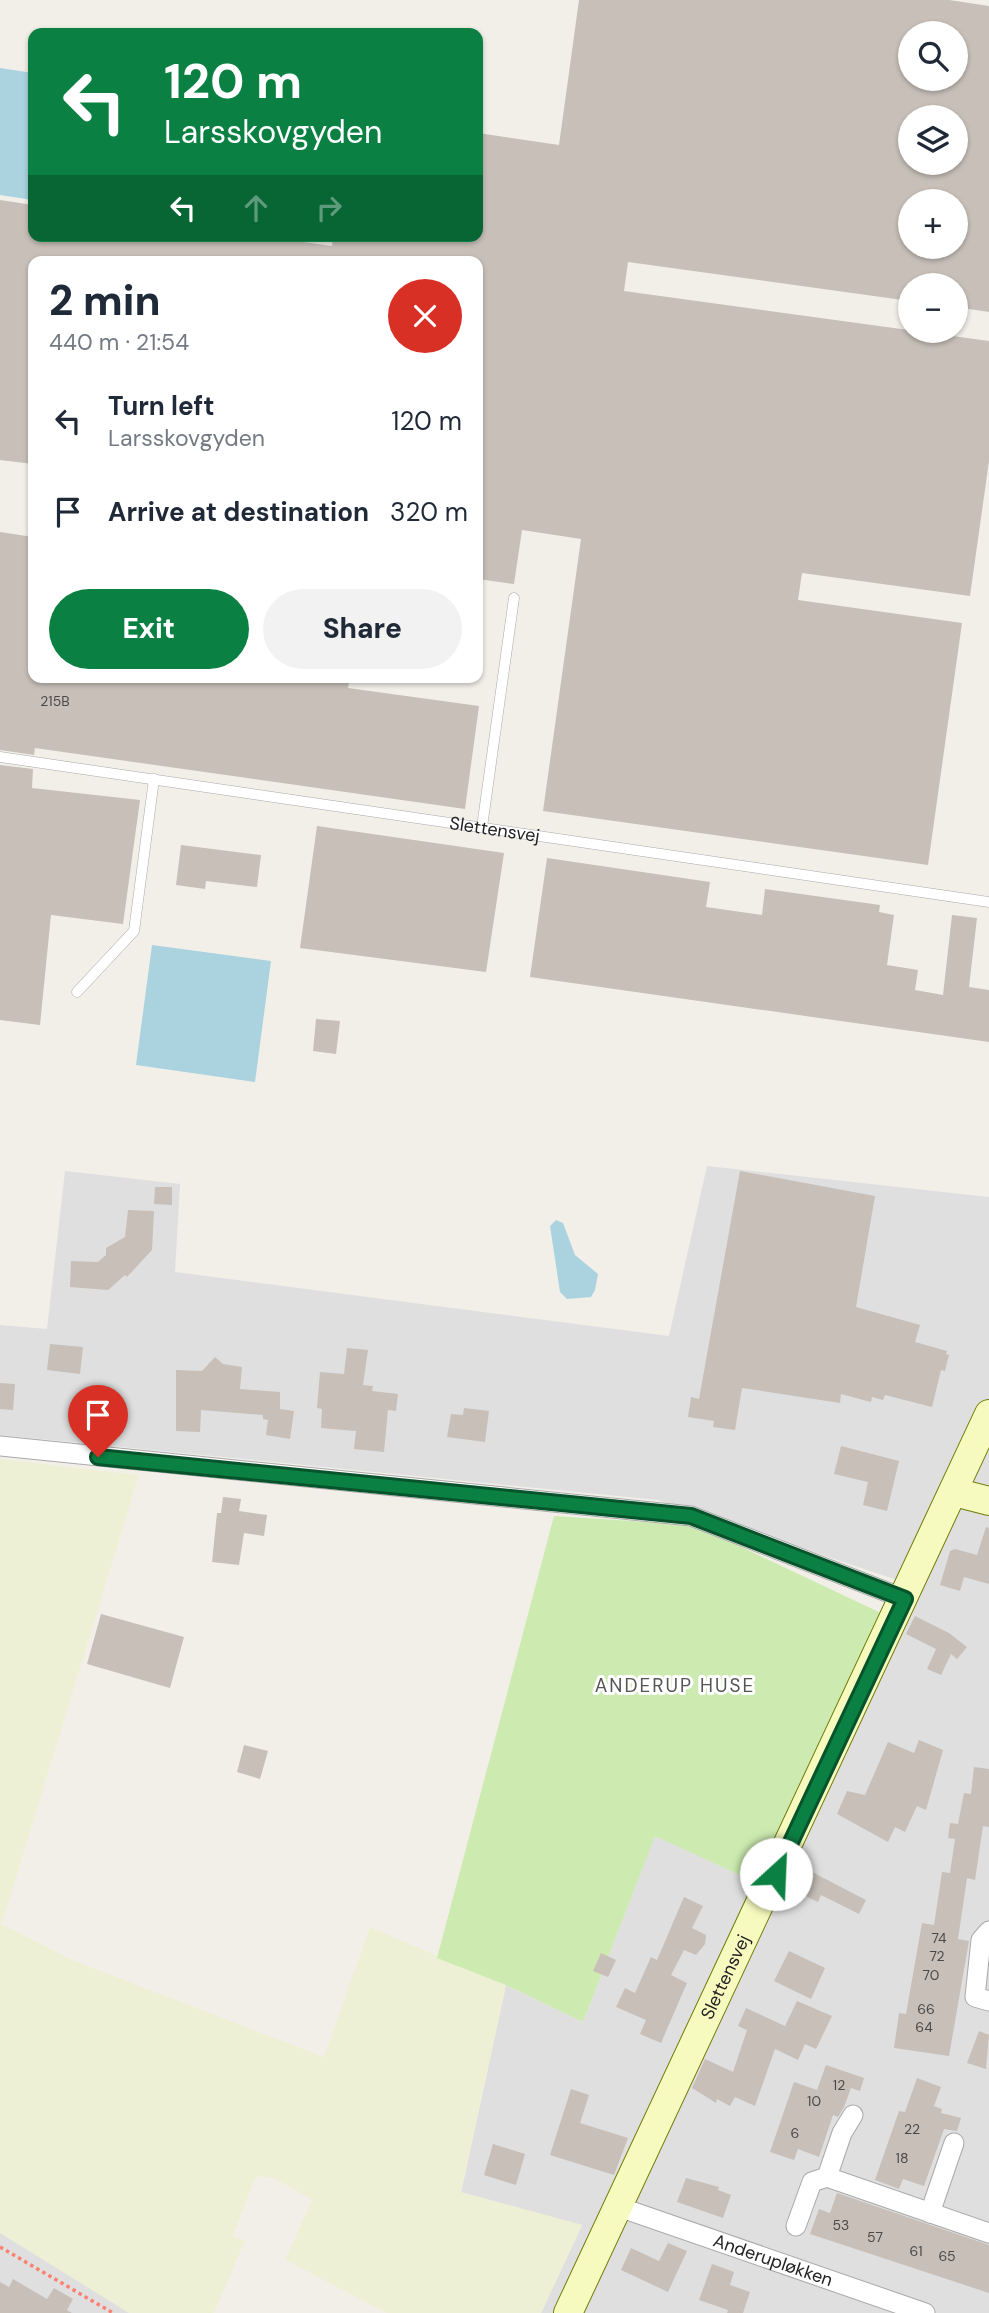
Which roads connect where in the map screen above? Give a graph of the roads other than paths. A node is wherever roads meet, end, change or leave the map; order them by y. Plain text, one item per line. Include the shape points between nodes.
1 (514, 598) dead end
2 (0, 757) edge
3 (154, 779) junction
4 (482, 827) junction
5 (989, 902) edge
6 (77, 992) dead end
7 (989, 1414) edge
8 (0, 1446) edge
9 (954, 1492) junction
10 (989, 1501) edge
11 (905, 1599) junction
12 (989, 1931) edge
13 (989, 2001) edge
14 (853, 2115) dead end
15 (954, 2143) dead end
16 (827, 2177) junction
17 (619, 2207) junction
18 (930, 2213) junction
19 (796, 2226) dead end
20 (989, 2233) edge
21 (568, 2313) edge
22 (925, 2313) edge

1 - 4 lane
2 - 3 lane, Slettensvej
3 - 4 lane, Slettensvej
3 - 6 lane via 134,931
4 - 5 lane, Slettensvej
7 - 9 street, Slettensvej
8 - 11 street via 691,1516
9 - 10 street
9 - 11 street, Slettensvej
11 - 17 street, Slettensvej
12 - 13 street via 981,1940 975,1997
14 - 16 street
15 - 18 street
16 - 18 street
16 - 19 street via 812,2182
17 - 21 street, Slettensvej
17 - 22 street, Anderupløkken
18 - 20 street

